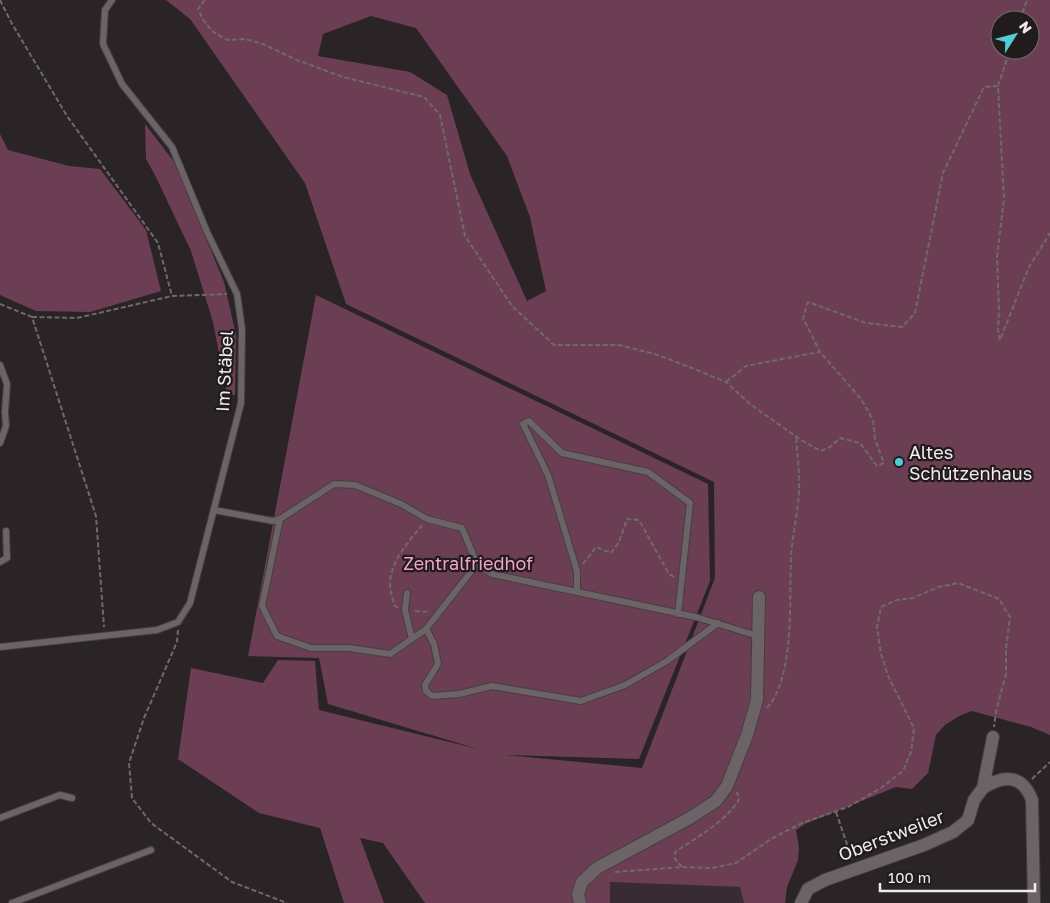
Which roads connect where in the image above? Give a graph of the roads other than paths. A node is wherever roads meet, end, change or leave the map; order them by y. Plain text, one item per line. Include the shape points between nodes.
1 (106, 0) edge
2 (112, 0) edge
3 (105, 10) junction
4 (0, 365) edge
5 (0, 443) edge
6 (214, 510) junction
7 (280, 519) junction
8 (6, 531) dead end
9 (0, 562) edge
10 (477, 564) junction
11 (577, 591) junction
12 (407, 593) dead end
13 (759, 597) dead end
14 (678, 614) junction
15 (718, 623) junction
16 (426, 629) junction
17 (758, 636) junction
18 (412, 639) junction
19 (0, 647) edge
20 (993, 737) road end
21 (982, 788) junction
22 (72, 798) dead end
23 (0, 818) edge
24 (151, 850) dead end
25 (12, 903) edge
26 (580, 903) edge
27 (801, 903) edge
28 (1034, 903) edge

1 - 3 lane, Im Stäbel
2 - 3 lane
3 - 6 lane, Im Stäbel via 103,44 122,84 172,147 237,294 242,329 241,403
4 - 5 lane via 7,384 6,426
6 - 7 lane via 273,522
6 - 19 lane, Im Stäbel via 190,603 178,622 157,630
7 - 10 lane via 334,484 355,485 427,519 462,528
7 - 18 lane via 262,606 277,636 310,648 349,648 390,654
8 - 9 lane via 7,558
10 - 11 lane via 492,574
10 - 16 lane
11 - 14 lane
11 - 14 lane via 577,571 548,475 523,424 529,421 562,453 648,472 690,503
12 - 18 lane via 405,610
13 - 17 street
14 - 15 lane
15 - 16 lane via 667,661 625,685 581,701 492,686 432,696 424,685 438,664 434,644
15 - 17 lane
16 - 18 lane
17 - 26 street via 757,700 727,786 716,801 688,820 596,868 582,882 578,894
20 - 21 street, Oberstweiler
21 - 27 street, Oberstweiler via 974,800 968,820 953,832 825,880 808,889
21 - 28 street via 995,781 1020,782 1032,800
22 - 23 lane via 60,795
24 - 25 lane

